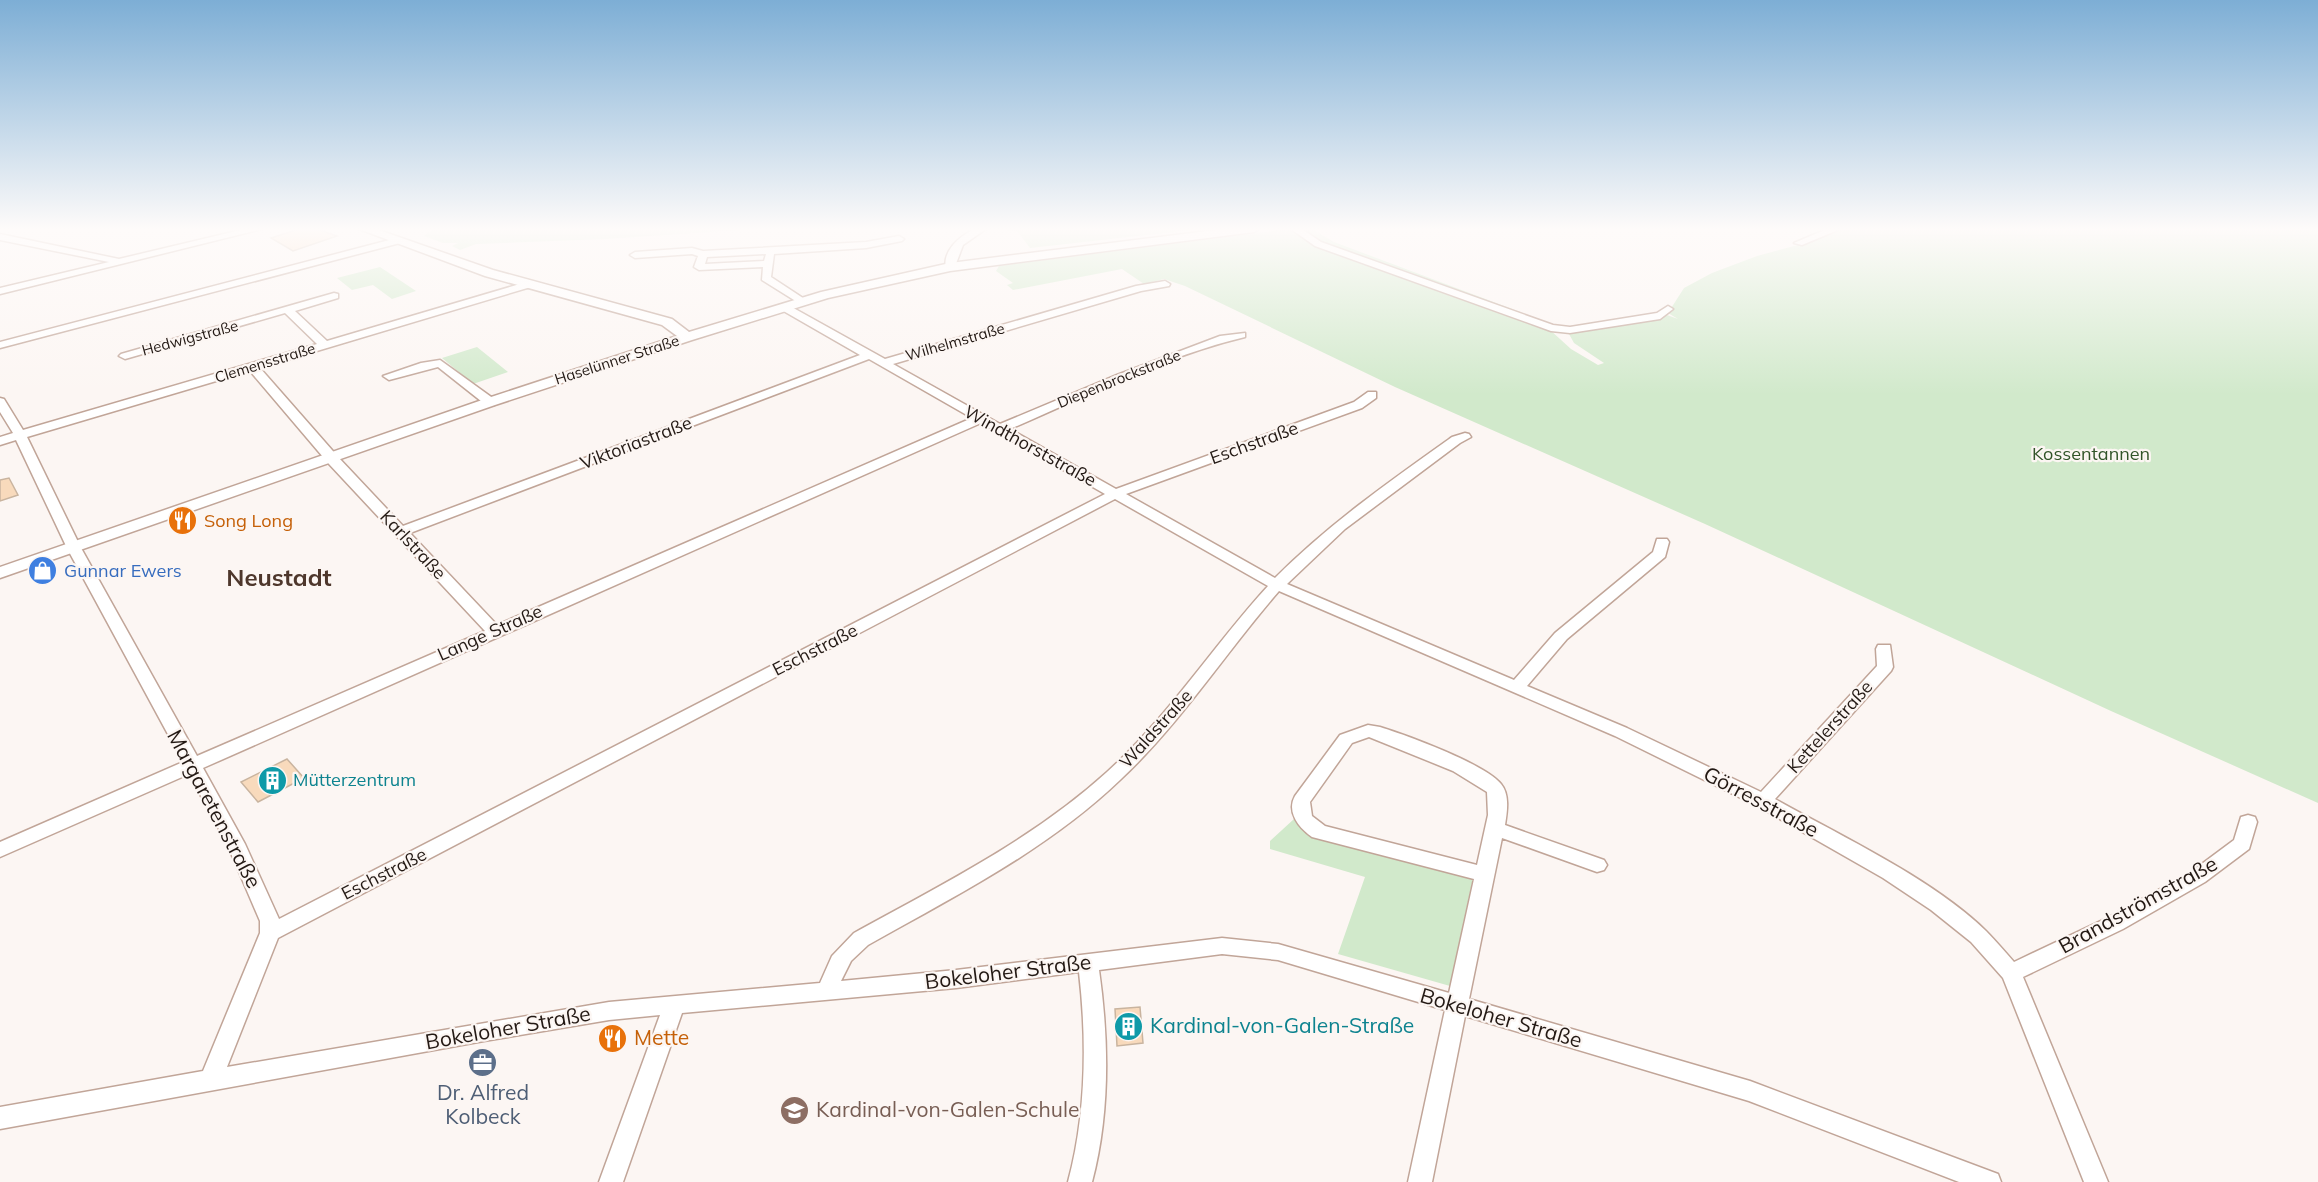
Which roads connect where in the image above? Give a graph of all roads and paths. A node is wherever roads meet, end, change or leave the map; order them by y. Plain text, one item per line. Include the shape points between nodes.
1 (29, 284) edge
2 (232, 284) edge
3 (530, 284) joint
4 (775, 284) edge
5 (867, 284) edge
6 (1165, 284) edge
7 (1429, 284) edge
8 (0, 291) edge
9 (334, 296) dead end
10 (802, 302) junction
11 (784, 307) junction
12 (1668, 309) dead end
13 (289, 311) junction
14 (1241, 335) dead end
15 (687, 337) junction
16 (0, 345) edge
17 (325, 345) junction
18 (870, 355) junction
19 (125, 356) dead end
20 (884, 363) junction
21 (253, 367) junction
22 (389, 376) dead end
23 (1372, 395) dead end
24 (0, 402) edge
25 (490, 402) junction
26 (981, 419) junction
27 (999, 429) junction
28 (20, 435) junction
29 (1465, 437) dead end
30 (0, 441) edge
31 (331, 458) junction
32 (1115, 494) junction
33 (401, 532) junction
34 (1662, 542) dead end
35 (74, 548) junction
36 (0, 573) edge
37 (1277, 585) junction
38 (494, 632) junction
39 (1884, 649) dead end
40 (1518, 686) junction
41 (191, 765) junction
42 (1763, 801) junction
43 (2248, 822) dead end
44 (1494, 828) junction
45 (0, 850) edge
46 (1597, 865) dead end
47 (1485, 874) junction
48 (270, 933) junction
49 (1088, 963) junction
50 (2011, 973) junction
51 (829, 991) junction
52 (675, 1004) junction
53 (1458, 1005) junction
54 (210, 1081) junction
55 (0, 1118) edge
56 (611, 1182) edge
57 (1080, 1182) edge
58 (1420, 1182) edge
59 (1989, 1182) edge
60 (2096, 1182) edge

1 - 8 street
2 - 16 street
3 - 15 street via 667,322
3 - 17 street, Clemensstraße
4 - 10 street
5 - 10 street, Haselünner Straße
6 - 20 street, Wilhelmstraße via 1140,288
7 - 12 street via 1551,328 1570,330 1660,316
9 - 13 street, Hedwigstraße
10 - 11 street, Haselünner Straße
11 - 15 street, Haselünner Straße
11 - 18 street, Windthorststraße
13 - 17 street
13 - 19 street, Hedwigstraße
14 - 27 street, Diepenbrockstraße via 1121,377
15 - 25 street, Haselünner Straße
17 - 21 street, Clemensstraße
18 - 20 street, Windthorststraße
18 - 33 street, Viktoriastraße
20 - 26 street, Windthorststraße
21 - 28 street, Clemensstraße
21 - 31 street, Karlstraße
22 - 25 street via 440,363
23 - 32 street, Eschstraße via 1358,405
24 - 28 street, Margaretenstraße
25 - 31 street, Haselünner Straße
26 - 27 street, Windthorststraße
26 - 38 street, Lange Straße
27 - 32 street, Windthorststraße
28 - 30 street, Clemensstraße
28 - 35 street, Margaretenstraße
29 - 37 street, Waldstraße via 1347,521
31 - 33 street, Karlstraße
31 - 35 street, Haselünner Straße
32 - 37 street, Windthorststraße
32 - 48 street, Eschstraße
33 - 38 street, Karlstraße
34 - 40 street via 1660,554 1561,636
35 - 36 street, Haselünner Straße
35 - 41 street, Margaretenstraße
37 - 40 street, Görresstraße
37 - 51 street, Waldstraße via 1158,730 1115,775 1065,818 1018,850 861,939 846,951 830,979
38 - 41 street, Lange Straße
39 - 42 street, Kettelerstraße via 1885,667
40 - 42 street, Görresstraße
41 - 45 street, Lange Straße
41 - 48 street, Margaretenstraße via 236,844 270,921
42 - 50 street, Görresstraße via 1938,904 1978,936
43 - 50 street, Brandströmstraße via 2242,844 2198,877 2115,923
44 - 46 street
44 - 47 street
44 - 47 street via 1498,796 1495,788 1476,774 1368,731 1346,739 1301,801 1300,813 1306,824 1319,832
47 - 53 street
48 - 54 street
49 - 51 street, Bokeloher Straße
49 - 53 street, Bokeloher Straße via 1203,948 1253,948
49 - 57 street via 1093,1031 1092,1107
50 - 60 street, Görresstraße
51 - 52 street, Bokeloher Straße
52 - 54 street, Bokeloher Straße via 484,1031
52 - 56 street
53 - 58 street
53 - 59 street, Bokeloher Straße via 1750,1091
54 - 55 street, Bokeloher Straße

